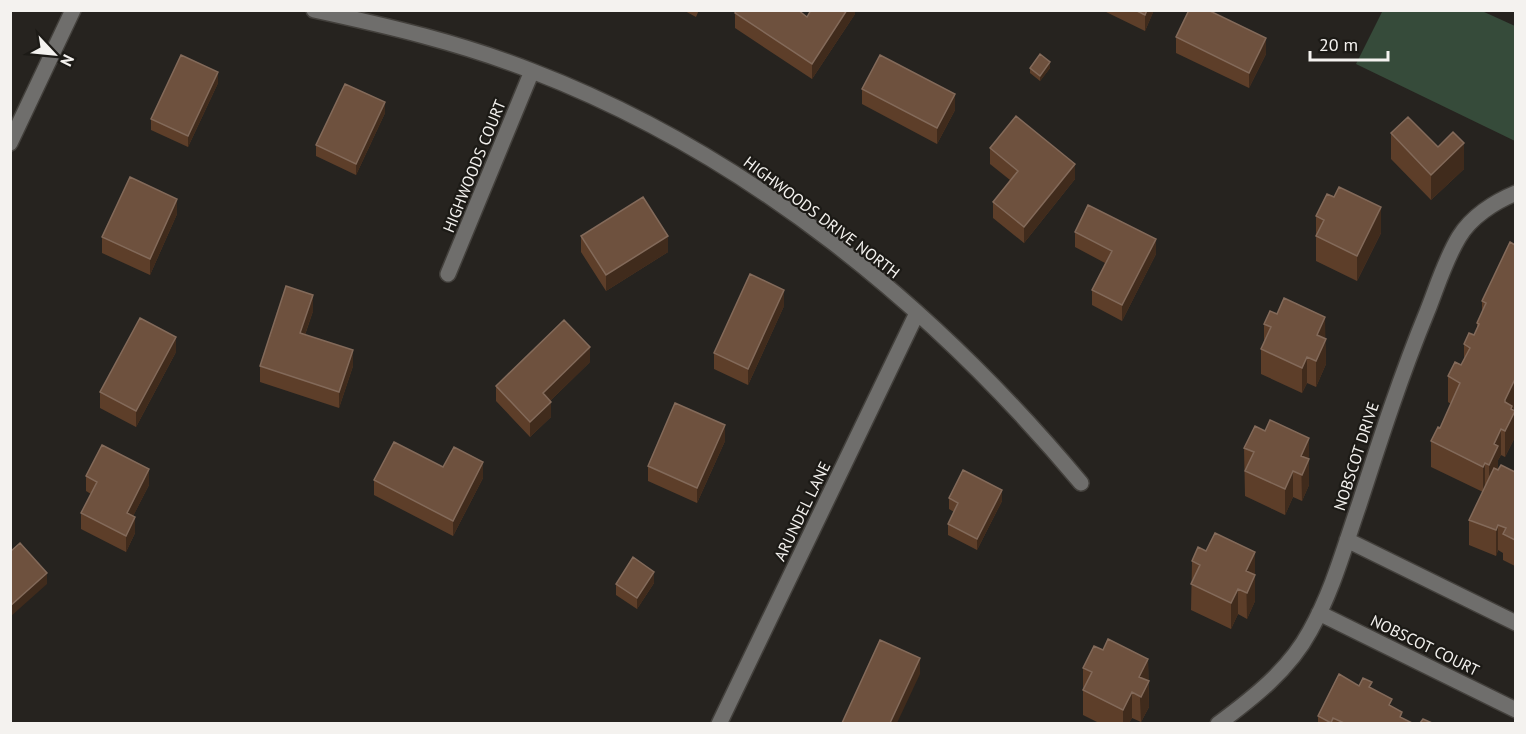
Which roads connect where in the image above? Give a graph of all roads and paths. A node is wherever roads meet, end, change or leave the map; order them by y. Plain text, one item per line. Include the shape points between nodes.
1 (73, 10) edge
2 (314, 10) edge
3 (532, 71) junction
4 (10, 143) edge
5 (1515, 193) edge
6 (448, 274) dead end
7 (917, 313) junction
8 (1081, 483) dead end
9 (1347, 540) junction
10 (1319, 613) junction
11 (1515, 623) edge
12 (1515, 710) edge
13 (719, 723) edge
14 (1218, 723) edge

1 - 4 street
2 - 3 street, HIGHWOODS DRIVE NORTH via 438,39
3 - 6 street, HIGHWOODS COURT
3 - 7 street, HIGHWOODS DRIVE NORTH via 632,115 728,169 844,252
5 - 9 street, NOBSCOT DRIVE via 1475,218 1459,237 1408,358
7 - 8 street, HIGHWOODS DRIVE NORTH via 986,378
7 - 13 street, ARUNDEL LANE
9 - 10 street, NOBSCOT DRIVE
9 - 11 street
10 - 12 street, NOBSCOT COURT
10 - 14 street, NOBSCOT DRIVE via 1288,663 1253,698

